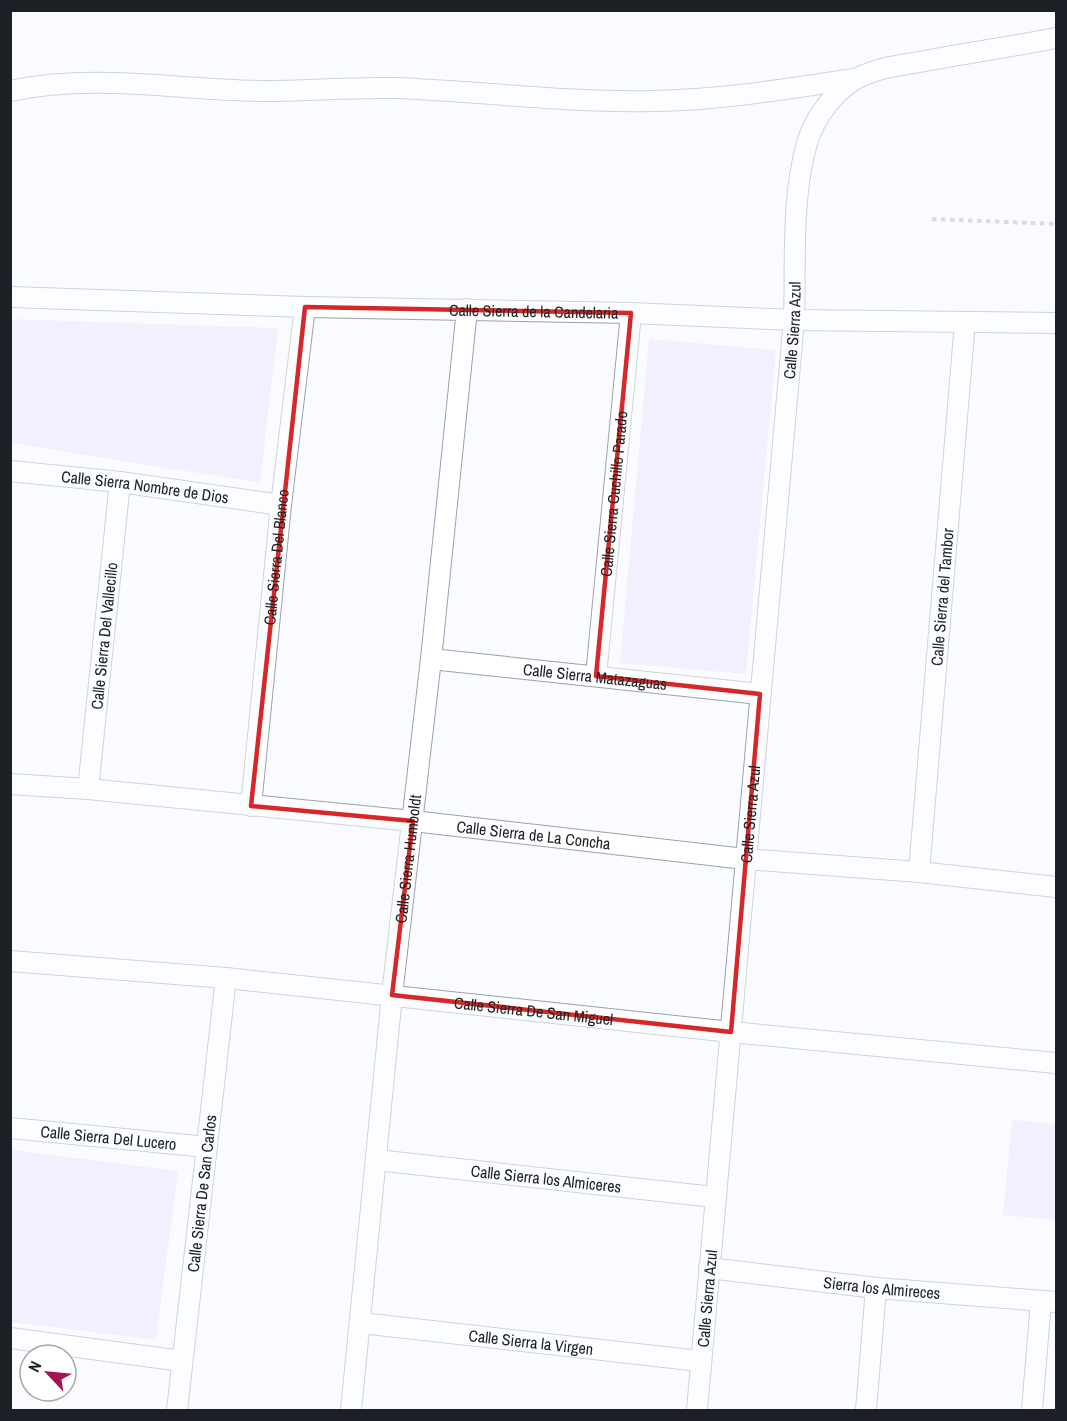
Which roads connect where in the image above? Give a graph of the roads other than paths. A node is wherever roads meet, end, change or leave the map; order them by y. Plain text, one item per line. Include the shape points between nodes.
1 (1056, 38) edge
2 (855, 79) junction
3 (10, 91) edge
4 (10, 297) edge
5 (305, 307) junction
6 (467, 309) junction
7 (632, 313) junction
8 (794, 320) junction
9 (965, 322) junction
10 (1056, 323) edge
11 (10, 471) edge
12 (120, 482) junction
13 (281, 505) junction
14 (431, 659) junction
15 (596, 676) junction
16 (760, 694) junction
17 (10, 784) edge
18 (88, 789) junction
19 (251, 806) junction
20 (413, 821) junction
21 (745, 859) junction
22 (919, 872) junction
23 (1056, 887) edge
24 (10, 961) edge
25 (226, 978) junction
26 (392, 994) junction
27 (731, 1032) junction
28 (1056, 1063) edge
29 (10, 1128) edge
30 (207, 1147) junction
31 (376, 1160) junction
32 (714, 1197) junction
33 (709, 1268) junction
34 (876, 1288) junction
35 (1049, 1302) edge
36 (361, 1323) junction
37 (10, 1338) edge
38 (182, 1361) junction
39 (700, 1361) junction
40 (177, 1410) edge
41 (351, 1410) edge
42 (697, 1410) edge
43 (866, 1410) edge
44 (1032, 1410) edge

1 - 2 street via 918,62
2 - 3 street via 729,96 654,101 580,101 393,88 196,89 136,82
2 - 8 street, Calle Sierra Azul via 833,98 808,141 797,216
4 - 5 street, Calle Sierra de la Candelaria
5 - 6 street, Calle Sierra de la Candelaria
5 - 13 street, Calle Sierra Del Blanco
6 - 7 street, Calle Sierra de la Candelaria
6 - 14 street, Calle Sierra Humboldt
7 - 8 street, Calle Sierra de la Candelaria
7 - 15 street, Calle Sierra Cuchillo Parado
8 - 9 street, Calle Sierra de la Candelaria
8 - 16 street, Calle Sierra Azul
9 - 10 street, Calle Sierra de la Candelaria
9 - 22 street, Calle Sierra del Tambor
11 - 12 street, Calle Sierra Nombre de Dios
12 - 13 street, Calle Sierra Nombre de Dios
12 - 18 street, Calle Sierra Del Vallecillo
13 - 19 street, Calle Sierra Del Blanco
14 - 15 street, Calle Sierra Matazaguas
14 - 20 street, Calle Sierra Humboldt
15 - 16 street, Calle Sierra Matazaguas
16 - 21 street, Calle Sierra Azul
17 - 18 street, Calle Sierra de La Concha
18 - 19 street, Calle Sierra de La Concha
19 - 20 street, Calle Sierra de La Concha
20 - 21 street, Calle Sierra de La Concha
20 - 26 street, Calle Sierra Humboldt
21 - 22 street, Calle Sierra de La Concha
21 - 27 street, Calle Sierra Azul
22 - 23 street, Calle Sierra de La Concha
24 - 25 street, Calle Sierra De San Miguel
25 - 26 street, Calle Sierra De San Miguel
25 - 30 street, Calle Sierra De San Carlos
26 - 27 street, Calle Sierra De San Miguel
26 - 31 street, Calle Sierra Humboldt
27 - 28 street, Calle Sierra De San Miguel
27 - 32 street, Calle Sierra Azul
29 - 30 street, Calle Sierra Del Lucero
30 - 38 street, Calle Sierra De San Carlos
31 - 32 street, Calle Sierra los Almiceres
31 - 36 street, Calle Sierra Humboldt
32 - 33 street, Calle Sierra Azul
33 - 34 street, Sierra los Almireces
33 - 39 street, Calle Sierra Azul
34 - 35 street, Sierra los Almireces
34 - 43 street
35 - 44 street
36 - 39 street, Calle Sierra la Virgen
36 - 41 street, Calle Sierra Humboldt
37 - 38 street
38 - 40 street, Calle Sierra De San Carlos
39 - 42 street, Calle Sierra Azul

